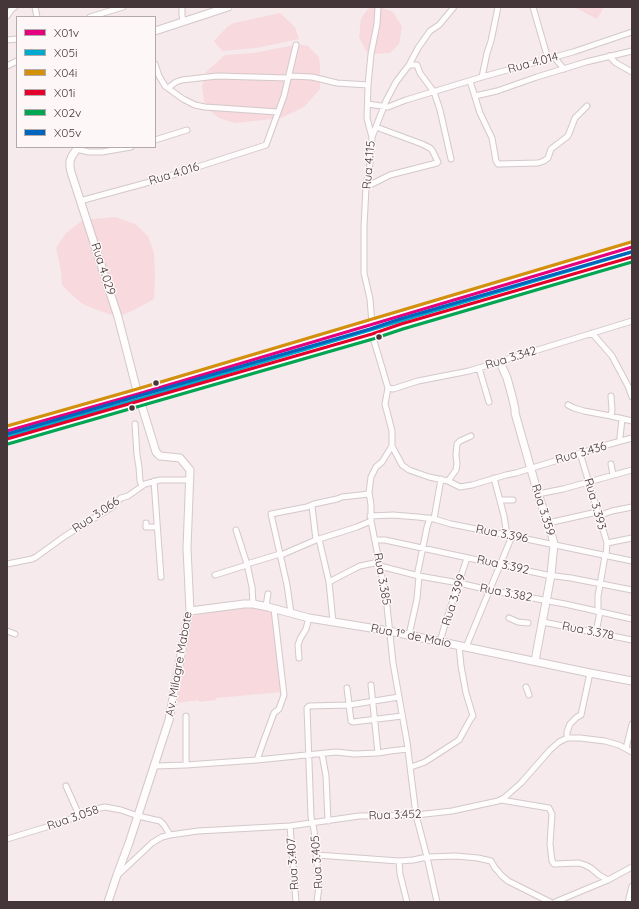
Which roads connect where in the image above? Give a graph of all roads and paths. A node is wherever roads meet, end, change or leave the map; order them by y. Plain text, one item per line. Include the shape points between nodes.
1 (15, 7) edge
2 (123, 7) edge
3 (182, 7) edge
4 (228, 7) edge
5 (378, 7) edge
6 (454, 7) edge
7 (498, 7) edge
8 (533, 7) edge
9 (7, 16) edge
10 (93, 16) edge
11 (183, 21) junction
12 (156, 30) edge
13 (632, 32) edge
14 (296, 45) dead end
15 (632, 51) edge
16 (609, 56) junction
17 (554, 57) junction
18 (548, 59) junction
19 (16, 62) edge
20 (409, 65) junction
21 (7, 66) edge
22 (156, 66) edge
23 (564, 69) junction
24 (632, 72) edge
25 (289, 77) junction
26 (482, 78) junction
27 (470, 81) junction
28 (368, 85) junction
29 (168, 88) junction
30 (434, 92) junction
31 (475, 96) junction
32 (368, 104) junction
33 (587, 106) dead end
34 (383, 107) junction
35 (278, 112) junction
36 (376, 127) junction
37 (187, 130) dead end
38 (372, 137) junction
39 (156, 140) edge
40 (77, 148) edge
41 (125, 148) edge
42 (452, 159) dead end
43 (366, 187) junction
44 (80, 201) junction
45 (632, 247) edge
46 (632, 256) edge
47 (595, 258) junction
48 (598, 267) junction
49 (399, 316) junction
50 (632, 321) edge
51 (372, 324) junction
52 (401, 324) junction
53 (592, 333) junction
54 (372, 334) junction
55 (500, 362) junction
56 (479, 368) junction
57 (388, 388) junction
58 (611, 396) dead end
59 (632, 397) edge
60 (138, 399) junction
61 (489, 402) dead end
62 (568, 406) dead end
63 (611, 416) junction
64 (622, 419) junction
65 (632, 421) edge
66 (135, 424) dead end
67 (7, 431) edge
68 (471, 436) dead end
69 (632, 438) edge
70 (7, 440) edge
71 (620, 441) junction
72 (392, 446) junction
73 (580, 453) junction
74 (611, 464) dead end
75 (531, 469) junction
76 (632, 470) edge
77 (613, 475) junction
78 (494, 478) junction
79 (441, 479) junction
80 (190, 480) junction
81 (154, 481) junction
82 (448, 481) junction
83 (588, 482) junction
84 (142, 486) junction
85 (369, 494) junction
86 (538, 494) junction
87 (500, 500) junction
88 (513, 500) dead end
89 (312, 506) junction
90 (632, 507) edge
91 (598, 514) junction
92 (371, 518) junction
93 (432, 519) junction
94 (146, 523) dead end
95 (548, 523) junction
96 (157, 526) junction
97 (236, 530) dead end
98 (510, 536) junction
99 (632, 538) edge
100 (317, 540) junction
101 (375, 540) junction
102 (606, 543) junction
103 (554, 544) junction
104 (423, 549) junction
105 (280, 554) junction
106 (605, 556) junction
107 (467, 558) junction
108 (632, 561) edge
109 (7, 564) edge
110 (247, 564) junction
111 (380, 564) junction
112 (500, 564) junction
113 (215, 575) dead end
114 (551, 575) junction
115 (418, 576) junction
116 (161, 577) dead end
117 (329, 582) junction
118 (459, 583) junction
119 (600, 584) junction
120 (489, 590) junction
121 (632, 590) edge
122 (268, 594) dead end
123 (547, 601) junction
124 (253, 604) junction
125 (266, 606) junction
126 (274, 609) junction
127 (190, 611) junction
128 (599, 612) junction
129 (291, 613) junction
130 (309, 618) junction
131 (509, 618) dead end
132 (632, 619) edge
133 (333, 622) junction
134 (543, 622) junction
135 (528, 623) dead end
136 (7, 631) edge
137 (389, 631) junction
138 (596, 632) junction
139 (15, 634) dead end
140 (409, 634) junction
141 (632, 640) edge
142 (440, 642) junction
143 (462, 646) junction
144 (299, 658) dead end
145 (535, 661) junction
146 (590, 673) junction
147 (632, 681) edge
148 (371, 685) dead end
149 (526, 687) dead end
150 (347, 688) dead end
151 (529, 695) dead end
152 (399, 697) junction
153 (373, 700) junction
154 (349, 705) junction
155 (186, 716) dead end
156 (402, 716) junction
157 (375, 720) junction
158 (632, 724) edge
159 (567, 738) junction
160 (626, 748) junction
161 (408, 749) junction
162 (632, 752) edge
163 (378, 753) junction
164 (322, 754) junction
165 (308, 755) junction
166 (257, 760) junction
167 (186, 765) junction
168 (154, 766) junction
169 (411, 767) junction
170 (66, 786) dead end
171 (501, 800) junction
172 (79, 815) junction
173 (416, 815) junction
174 (138, 816) junction
175 (328, 821) junction
176 (312, 823) junction
177 (290, 826) junction
178 (170, 835) junction
179 (7, 839) edge
180 (317, 855) junction
181 (427, 857) junction
182 (399, 861) junction
183 (632, 867) edge
184 (117, 875) junction
185 (608, 880) junction
186 (632, 886) edge
187 (108, 902) edge
188 (296, 902) edge
189 (317, 902) edge
190 (407, 902) edge
191 (437, 902) edge
192 (550, 902) edge
193 (555, 902) edge
194 (628, 902) edge

1 - 9 street
2 - 10 street
3 - 11 street
4 - 11 street
5 - 28 street, Rua 4.115
6 - 20 street via 422,41
7 - 26 street
8 - 18 street
11 - 12 street
13 - 17 street, Rua 4.014
14 - 25 street
15 - 16 street
16 - 23 street
16 - 24 street
17 - 18 street, Rua 4.014
17 - 23 street
18 - 26 street, Rua 4.014
19 - 21 street
20 - 30 street via 417,65
20 - 34 street via 396,82
22 - 29 street via 164,85
23 - 31 street
25 - 28 street
25 - 29 street via 217,76 182,80
25 - 35 street
26 - 27 street, Rua 4.014
27 - 30 street, Rua 4.014
27 - 31 street
28 - 32 street, Rua 4.115
29 - 35 street via 200,107
30 - 34 street, Rua 4.014
30 - 42 street
31 - 33 street via 492,138 496,161 500,164 544,161 551,149 568,136 575,118
32 - 34 street
32 - 38 street, Rua 4.115
34 - 36 street
35 - 44 street, Rua 4.016 via 265,146
36 - 38 street
36 - 43 street via 430,148 438,162 390,175
37 - 39 street
38 - 43 street, Rua 4.115
40 - 41 street via 89,152
40 - 44 street, Rua 4.029 via 70,161 70,167
43 - 51 street, Rua 4.115 via 364,273
44 - 60 street, Rua 4.029 via 118,317
45 - 47 street
46 - 48 street
47 - 48 street
47 - 49 street
48 - 52 street
49 - 51 street
49 - 52 street
50 - 53 street, Rua 3.342
51 - 60 street via 158,388
52 - 54 street
53 - 55 street, Rua 3.342
53 - 59 street via 612,356
54 - 57 street
54 - 60 street
55 - 56 street, Rua 3.342
55 - 75 street, Rua 3.359 via 507,378
56 - 57 street, Rua 3.342 via 393,389
56 - 61 street
57 - 72 street via 386,404 392,431
58 - 63 street
60 - 67 street
60 - 70 street
60 - 80 street, Av. Milagre Mabote via 156,452 160,456 180,458 190,470
62 - 63 street
63 - 64 street
64 - 65 street
64 - 71 street
66 - 84 street
68 - 82 street via 457,444 456,470
69 - 71 street, Rua 3.436
71 - 73 street, Rua 3.436
72 - 79 street, Rua 3.436 via 402,465 409,470
72 - 85 street, Rua 3.385 via 372,473
73 - 75 street, Rua 3.436
73 - 83 street, Rua 3.393
74 - 77 street
75 - 78 street, Rua 3.436
75 - 86 street, Rua 3.359
76 - 77 street
77 - 83 street
78 - 82 street, Rua 3.436 via 460,487
78 - 87 street
79 - 82 street, Rua 3.436
79 - 93 street
80 - 81 street, Rua 3.066
80 - 127 street, Av. Milagre Mabote via 187,548
81 - 84 street, Rua 3.066
81 - 96 street
83 - 86 street
83 - 91 street, Rua 3.393
84 - 109 street, Rua 3.066 via 36,557
85 - 89 street via 342,497
85 - 92 street, Rua 3.385
86 - 95 street, Rua 3.359
87 - 88 street
87 - 98 street
89 - 100 street
89 - 105 street via 271,514
90 - 91 street
91 - 95 street
91 - 102 street, Rua 3.393
92 - 93 street, Rua 3.396 via 393,515
92 - 100 street, Rua 3.396 via 357,527
92 - 101 street, Rua 3.385
93 - 98 street, Rua 3.396
93 - 104 street via 427,527
94 - 96 street via 146,527
95 - 103 street, Rua 3.359
96 - 116 street
97 - 110 street
98 - 103 street, Rua 3.396
98 - 112 street
99 - 102 street
100 - 105 street, Rua 3.396
100 - 117 street
101 - 104 street, Rua 3.392
101 - 111 street, Rua 3.385
102 - 106 street, Rua 3.393
103 - 106 street, Rua 3.396
103 - 114 street, Rua 3.359
104 - 107 street, Rua 3.392
104 - 115 street
105 - 110 street, Rua 3.396
105 - 129 street
106 - 108 street, Rua 3.396
106 - 119 street, Rua 3.393
107 - 112 street, Rua 3.392
107 - 118 street, Rua 3.399
110 - 113 street, Rua 3.396
110 - 124 street
111 - 115 street, Rua 3.382
111 - 117 street via 356,568
111 - 137 street, Rua 3.385
112 - 114 street, Rua 3.392
112 - 120 street
114 - 119 street, Rua 3.392
114 - 123 street, Rua 3.359
115 - 118 street, Rua 3.382
115 - 140 street via 417,599
117 - 133 street
118 - 120 street, Rua 3.382
118 - 142 street, Rua 3.399
119 - 121 street, Rua 3.392
119 - 128 street, Rua 3.393
120 - 123 street, Rua 3.382
120 - 143 street
122 - 125 street
123 - 128 street, Rua 3.382
123 - 134 street, Rua 3.359
124 - 125 street, Rua 1º de Maio
124 - 127 street, Rua 1º de Maio
125 - 126 street, Rua 1º de Maio
126 - 129 street, Rua 1º de Maio
126 - 166 street via 284,695 279,709 274,713
127 - 168 street, Av. Milagre Mabote via 169,720
128 - 132 street, Rua 3.382
128 - 138 street, Rua 3.393
129 - 130 street, Rua 1º de Maio
130 - 133 street, Rua 1º de Maio
130 - 144 street via 298,645
131 - 135 street
133 - 137 street, Rua 1º de Maio
134 - 138 street, Rua 3.378
134 - 145 street, Rua 3.359
136 - 139 street
137 - 140 street, Rua 1º de Maio
137 - 152 street, Rua 3.385
138 - 141 street, Rua 3.378
140 - 142 street, Rua 1º de Maio
142 - 143 street, Rua 1º de Maio
143 - 145 street, Rua 1º de Maio
143 - 169 street via 461,666 473,716 459,740 425,762
145 - 146 street, Rua 1º de Maio
146 - 147 street, Rua 1º de Maio
146 - 159 street via 581,715 570,724
148 - 153 street
149 - 151 street
150 - 154 street
152 - 153 street
152 - 156 street, Rua 3.385
153 - 154 street
153 - 157 street
154 - 157 street via 352,722
154 - 165 street, Rua 3.405 via 306,708
155 - 167 street
156 - 157 street
156 - 161 street, Rua 3.385
157 - 163 street
158 - 160 street
159 - 160 street via 596,739
159 - 171 street, Rua 3.452 via 550,750 521,784
160 - 162 street
161 - 163 street
161 - 169 street, Rua 3.385
163 - 164 street
164 - 165 street
164 - 175 street via 326,776
165 - 166 street
165 - 176 street, Rua 3.405
166 - 167 street
167 - 168 street
168 - 174 street, Av. Milagre Mabote
169 - 173 street, Rua 3.385
170 - 172 street
171 - 173 street, Rua 3.452 via 452,811
171 - 185 street via 549,808 552,814 550,844 554,864 585,865
172 - 174 street, Rua 3.058 via 105,807
172 - 179 street, Rua 3.058
173 - 175 street, Rua 3.452 via 365,816
173 - 181 street, Rua 3.385
174 - 178 street via 162,823
174 - 184 street, Av. Milagre Mabote
175 - 176 street, Rua 3.452
176 - 177 street, Rua 3.452
176 - 180 street, Rua 3.405
177 - 178 street, Rua 3.452
177 - 188 street, Rua 3.407
178 - 184 street, Rua 3.452 via 152,843
180 - 182 street
180 - 189 street, Rua 3.405
181 - 182 street
181 - 191 street, Rua 3.385
181 - 192 street via 464,856 491,861 494,868 508,881
182 - 190 street
183 - 185 street
184 - 187 street, Av. Milagre Mabote
185 - 193 street
186 - 194 street

